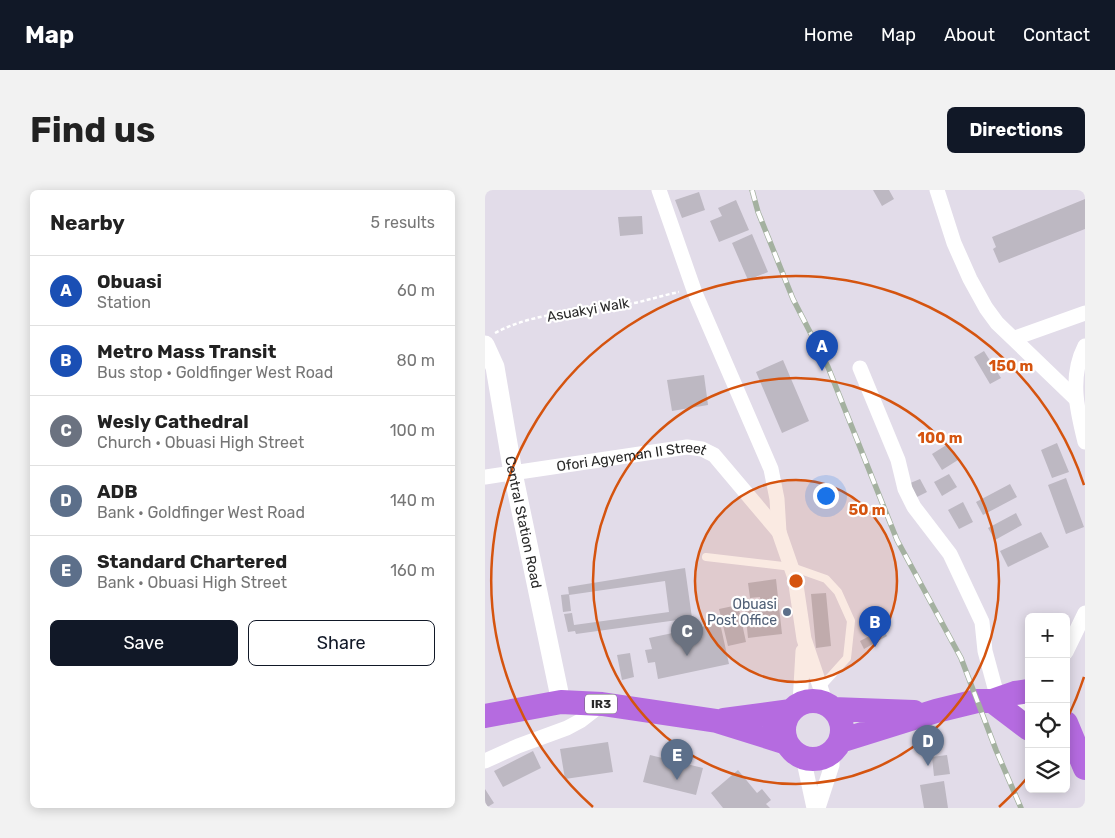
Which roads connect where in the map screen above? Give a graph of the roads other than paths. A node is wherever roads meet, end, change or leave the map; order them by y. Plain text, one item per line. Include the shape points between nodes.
1 (659, 190) edge
2 (937, 190) edge
3 (1085, 313) edge
4 (1015, 338) junction
5 (488, 340) edge
6 (1085, 346) edge
7 (860, 368) dead end
8 (1075, 398) junction
9 (1085, 442) edge
10 (513, 473) junction
11 (485, 477) edge
12 (779, 532) junction
13 (706, 557) dead end
14 (792, 568) junction
15 (1085, 614) edge
16 (804, 639) junction
17 (1070, 644) edge
18 (1025, 692) edge
19 (826, 700) junction
20 (995, 700) junction
21 (561, 702) junction
22 (1028, 703) edge
23 (602, 704) junction
24 (796, 707) junction
25 (936, 711) junction
26 (485, 716) edge
27 (717, 720) junction
28 (1024, 724) edge
29 (1070, 732) edge
30 (836, 746) junction
31 (795, 750) junction
32 (485, 761) edge
33 (1070, 768) edge
34 (1085, 768) edge
35 (1085, 784) edge
36 (816, 808) edge

1 - 12 street via 694,288 771,469
2 - 4 street via 970,280 997,324
3 - 4 street
4 - 8 street
5 - 10 street, Central Station Road
6 - 8 street via 1077,372
7 - 20 street via 899,460 905,489 913,507 950,554 982,622
8 - 9 street
10 - 11 street, Ofori Agyeman II Street
10 - 12 street, Ofori Agyeman II Street via 687,447 702,449 714,455 733,475
10 - 21 street, Central Station Road
12 - 14 street, Ofori Agyeman II Street
13 - 14 lane
14 - 16 street, Ofori Agyeman II Street
14 - 19 lane via 826,579 838,592 851,621 847,658
15 - 17 street
16 - 19 street, Ofori Agyeman II Street
16 - 24 street, Ofori Agyeman II Street
18 - 20 main road, IR3
19 - 24 main road, IR3 via 808,701
19 - 25 main road, IR3
19 - 30 main road via 841,724
20 - 25 main road, IR3
20 - 28 main road
21 - 23 main road, IR3
21 - 26 main road, IR3
22 - 28 street
23 - 27 main road, IR3
23 - 32 street via 567,728
24 - 27 main road, IR3
24 - 31 main road via 784,726
25 - 30 main road, IR3
27 - 31 main road, IR3
29 - 34 main road
30 - 31 main road, IR3 via 818,758
30 - 36 street
31 - 36 street
33 - 35 main road

